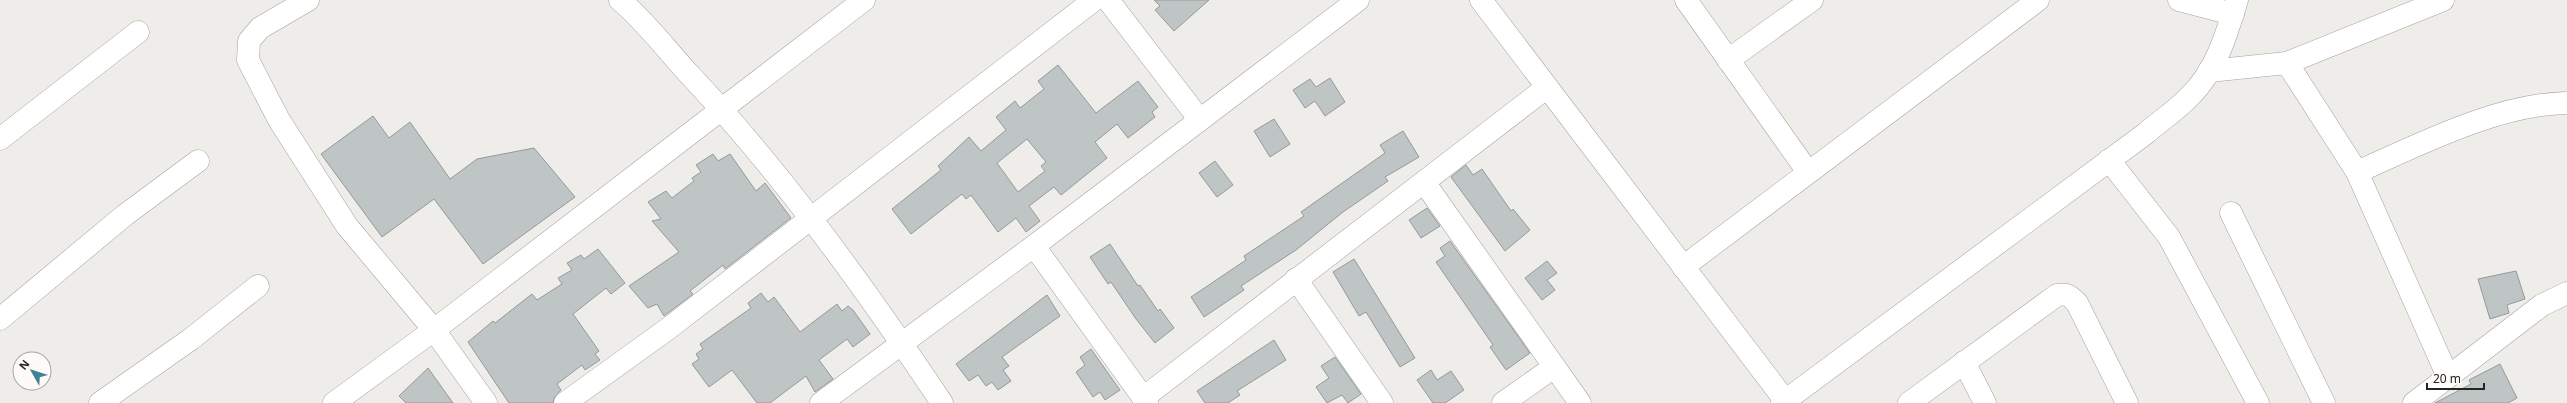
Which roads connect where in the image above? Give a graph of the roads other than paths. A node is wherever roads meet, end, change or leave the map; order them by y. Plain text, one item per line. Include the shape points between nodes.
1 (308, 0) edge
2 (620, 0) edge
3 (864, 0) edge
4 (1094, 0) edge
5 (1108, 0) edge
6 (1358, 0) edge
7 (1481, 0) edge
8 (1686, 0) edge
9 (1812, 0) edge
10 (2038, 0) edge
11 (2179, 0) edge
12 (2443, 0) edge
13 (2235, 7) edge
14 (138, 32) dead end
15 (1728, 60) junction
16 (2287, 63) junction
17 (2209, 71) junction
18 (1546, 88) junction
19 (2567, 103) edge
20 (722, 109) junction
21 (1200, 120) junction
22 (0, 139) edge
23 (2109, 160) junction
24 (198, 161) dead end
25 (1808, 172) junction
26 (2357, 172) junction
27 (1424, 182) junction
28 (2231, 212) dead end
29 (811, 219) junction
30 (1034, 246) junction
31 (1683, 267) junction
32 (1296, 279) junction
33 (258, 286) dead end
34 (2567, 293) edge
35 (0, 318) edge
36 (434, 330) junction
37 (902, 343) junction
38 (1964, 362) junction
39 (1554, 367) junction
40 (2448, 377) junction
41 (1145, 400) edge
42 (1785, 402) edge
43 (100, 403) edge
44 (334, 403) edge
45 (486, 403) edge
46 (565, 403) edge
47 (821, 403) edge
48 (942, 403) edge
49 (1382, 403) edge
50 (1503, 403) edge
51 (1580, 403) edge
52 (1909, 403) edge
53 (1985, 403) edge
54 (2127, 403) edge
55 (2258, 403) edge
56 (2324, 403) edge
57 (2414, 403) edge

1 - 36 street via 260,28 249,42 248,60 279,120 347,226
2 - 20 street
3 - 20 street
4 - 29 street
5 - 21 street
6 - 21 street
7 - 18 street
8 - 15 street
9 - 15 street
10 - 25 street
11 - 13 street
12 - 16 street
13 - 17 street via 2222,45
14 - 22 street
15 - 25 street
16 - 17 street
16 - 26 street
17 - 23 street via 2191,96
18 - 27 street
18 - 31 street
19 - 26 street via 2535,104 2454,130
20 - 29 street
20 - 36 street
21 - 30 street
23 - 42 street
23 - 55 street via 2169,237
24 - 35 street via 125,215
25 - 31 street
26 - 40 street
27 - 32 street
27 - 39 street
28 - 56 street
29 - 37 street
29 - 46 street via 669,328
30 - 37 street
30 - 41 street
31 - 42 street
32 - 41 street
32 - 49 street
33 - 43 street via 191,339
34 - 40 street via 2542,305
36 - 44 street
36 - 45 street
37 - 47 street
37 - 48 street
38 - 52 street
38 - 53 street
38 - 54 street via 2057,295 2064,293 2076,303
39 - 50 street
39 - 51 street
40 - 57 street

